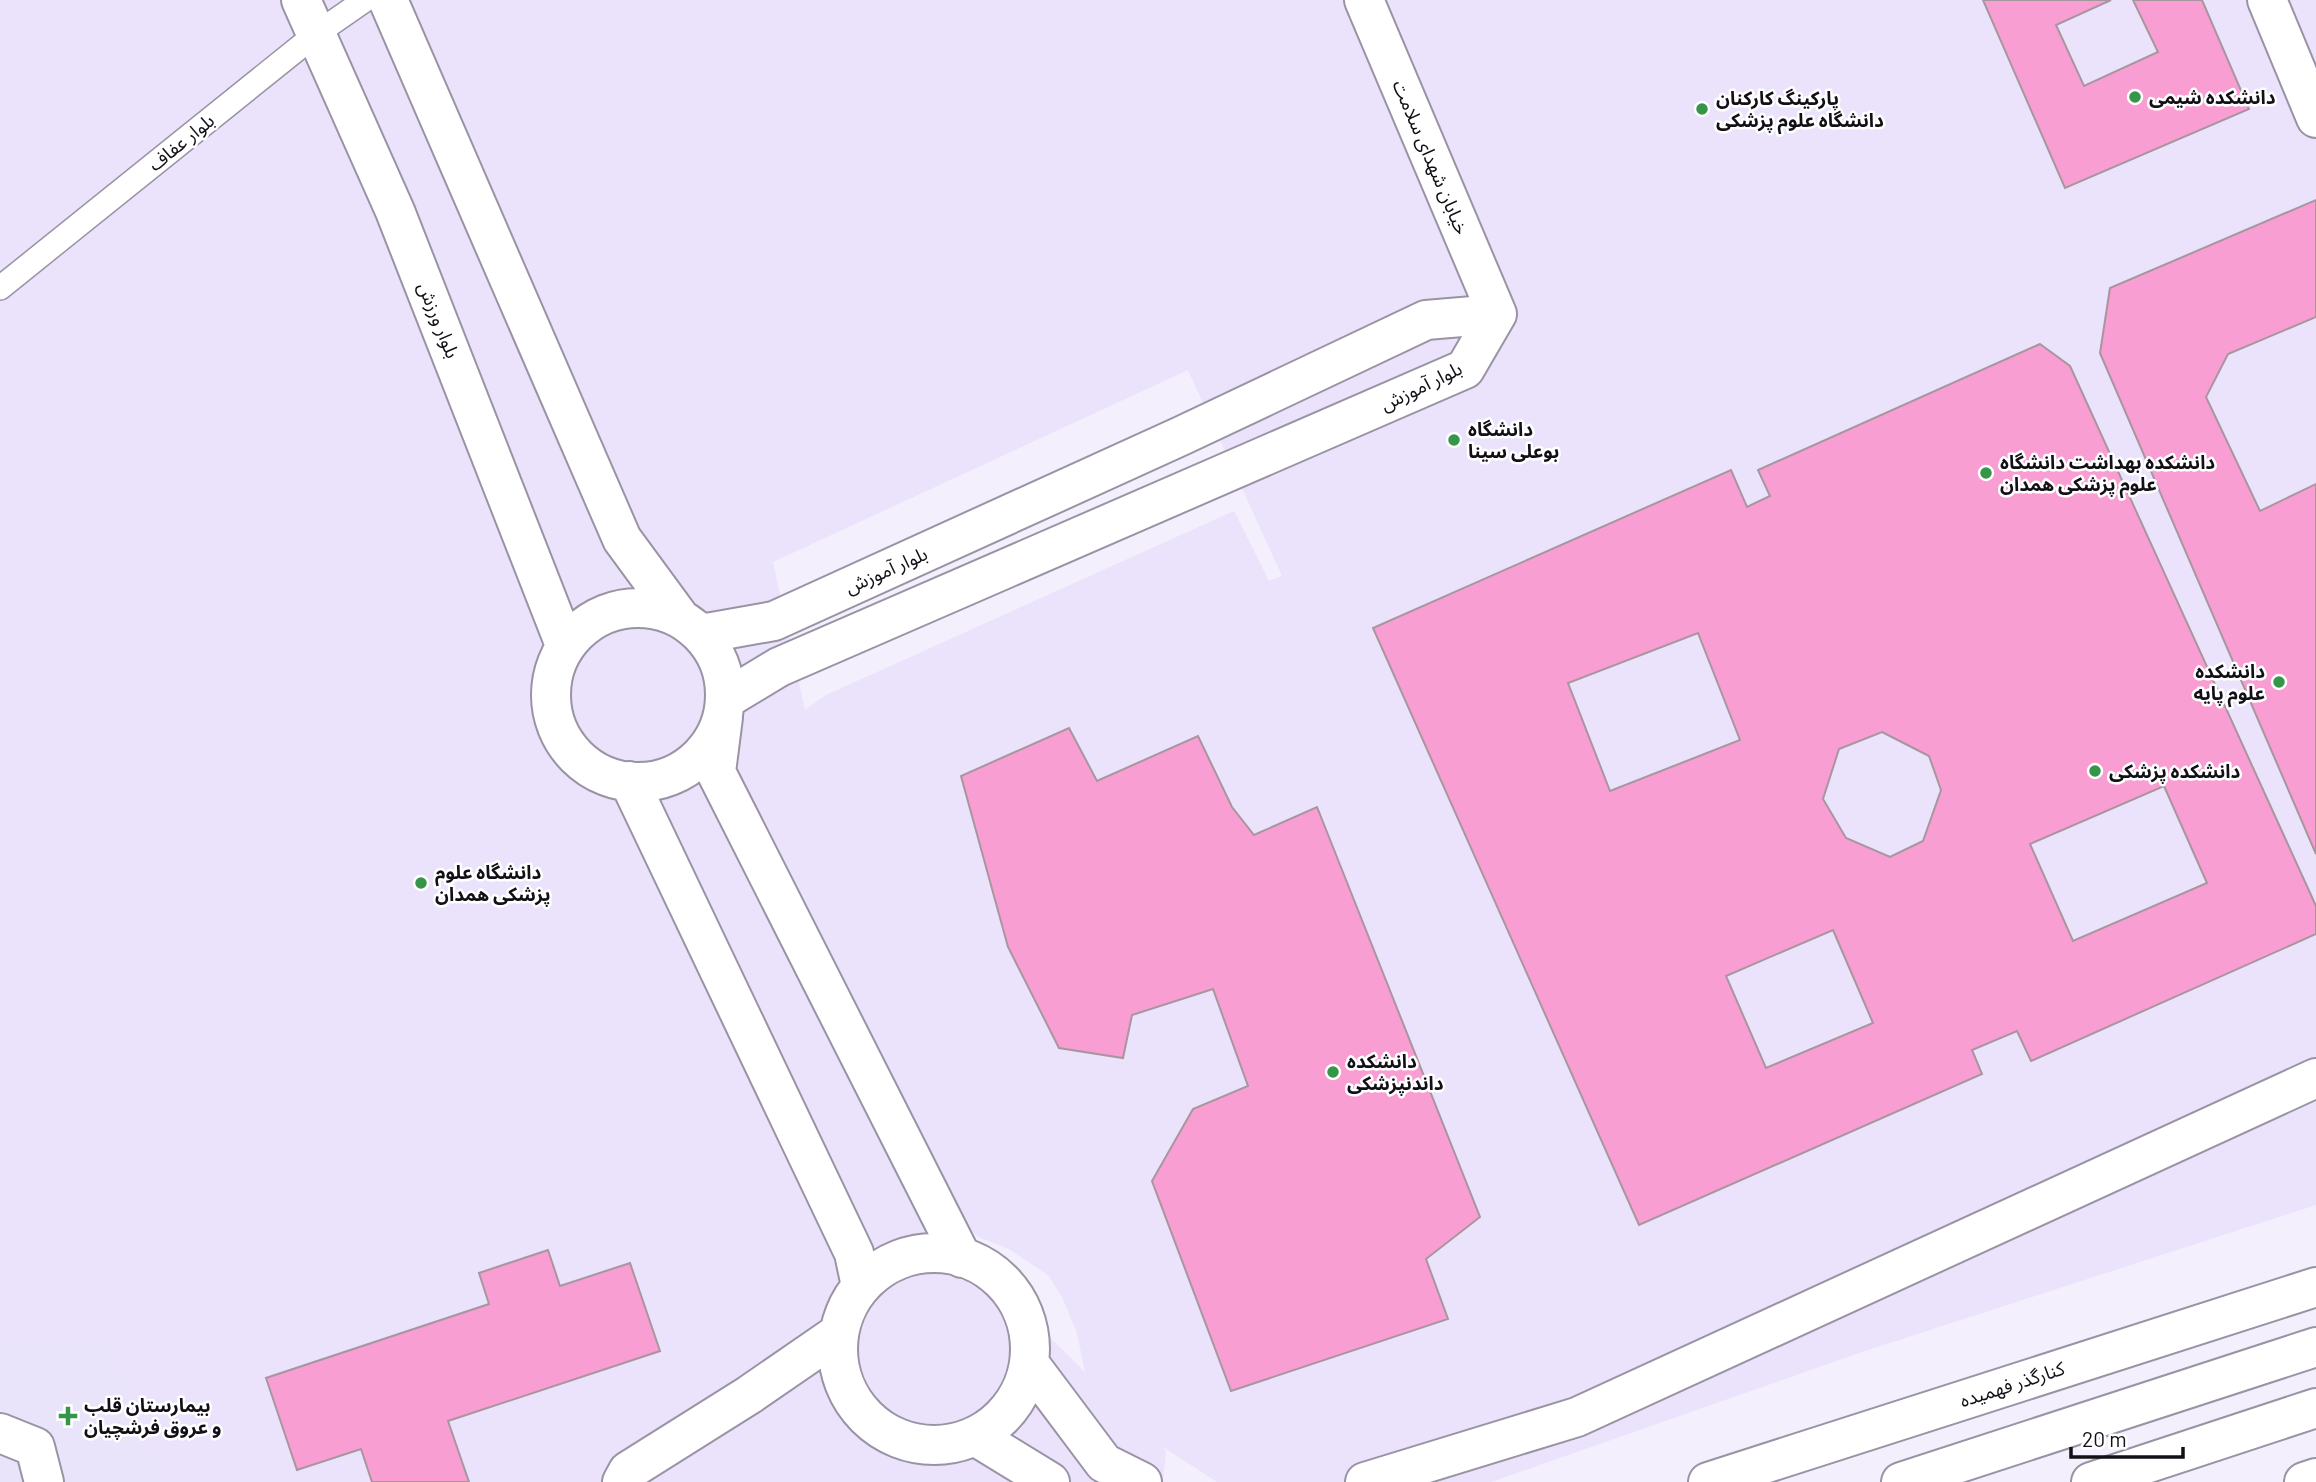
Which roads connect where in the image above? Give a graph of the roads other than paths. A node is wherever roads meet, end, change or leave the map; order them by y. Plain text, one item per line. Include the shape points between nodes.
1 (301, 0) edge
2 (365, 0) edge
3 (388, 0) edge
4 (1364, 0) edge
5 (2266, 0) edge
6 (316, 34) junction
7 (2316, 118) edge
8 (0, 288) edge
9 (1497, 314) junction
10 (1181, 436) junction
11 (1200, 484) junction
12 (690, 626) junction
13 (565, 645) junction
14 (724, 708) junction
15 (629, 781) junction
16 (2316, 1078) edge
17 (962, 1258) junction
18 (861, 1286) junction
19 (2316, 1287) edge
20 (839, 1333) junction
21 (2316, 1347) edge
22 (1029, 1363) junction
23 (2316, 1408) edge
24 (0, 1433) edge
25 (975, 1436) junction
26 (2316, 1478) edge
27 (44, 1482) edge
28 (622, 1482) edge
29 (1050, 1482) edge
30 (1142, 1482) edge
31 (1365, 1482) edge
32 (1708, 1482) edge
33 (1901, 1482) edge
34 (2091, 1482) edge
35 (2304, 1482) edge

1 - 6 street, بلوار ورزش
2 - 6 lane, بلوار عفاف
3 - 12 street via 622,539
4 - 9 street, خیابان شهدای سلامت
5 - 7 street
6 - 8 lane, بلوار عفاف
6 - 13 street, بلوار ورزش via 395,211
9 - 10 street, بلوار آموزش via 1426,320
9 - 11 street, بلوار آموزش via 1465,369
10 - 11 street
10 - 12 street, بلوار آموزش via 774,621
11 - 14 street, بلوار آموزش via 779,667
12 - 13 street via 655,609 630,608 583,626
12 - 14 street via 716,655 725,681
13 - 15 street via 553,672 550,703 558,731 575,756 600,774
14 - 15 street via 713,740 698,758 677,773 654,781
14 - 17 street via 716,772
15 - 18 street via 854,1253
16 - 31 street via 1577,1417
17 - 18 street via 935,1253 908,1256 882,1268
17 - 22 street via 987,1269 1007,1287 1022,1310 1029,1336
18 - 20 street via 846,1308
19 - 32 street, کنارگذر فهمیده
20 - 25 street via 838,1363 847,1391 864,1416 888,1433 916,1444 946,1444
20 - 28 street via 628,1471
21 - 33 street
22 - 25 street via 1020,1393 1001,1419
22 - 30 street via 1104,1463
23 - 34 street
24 - 27 street via 35,1447
25 - 29 street
26 - 35 street

